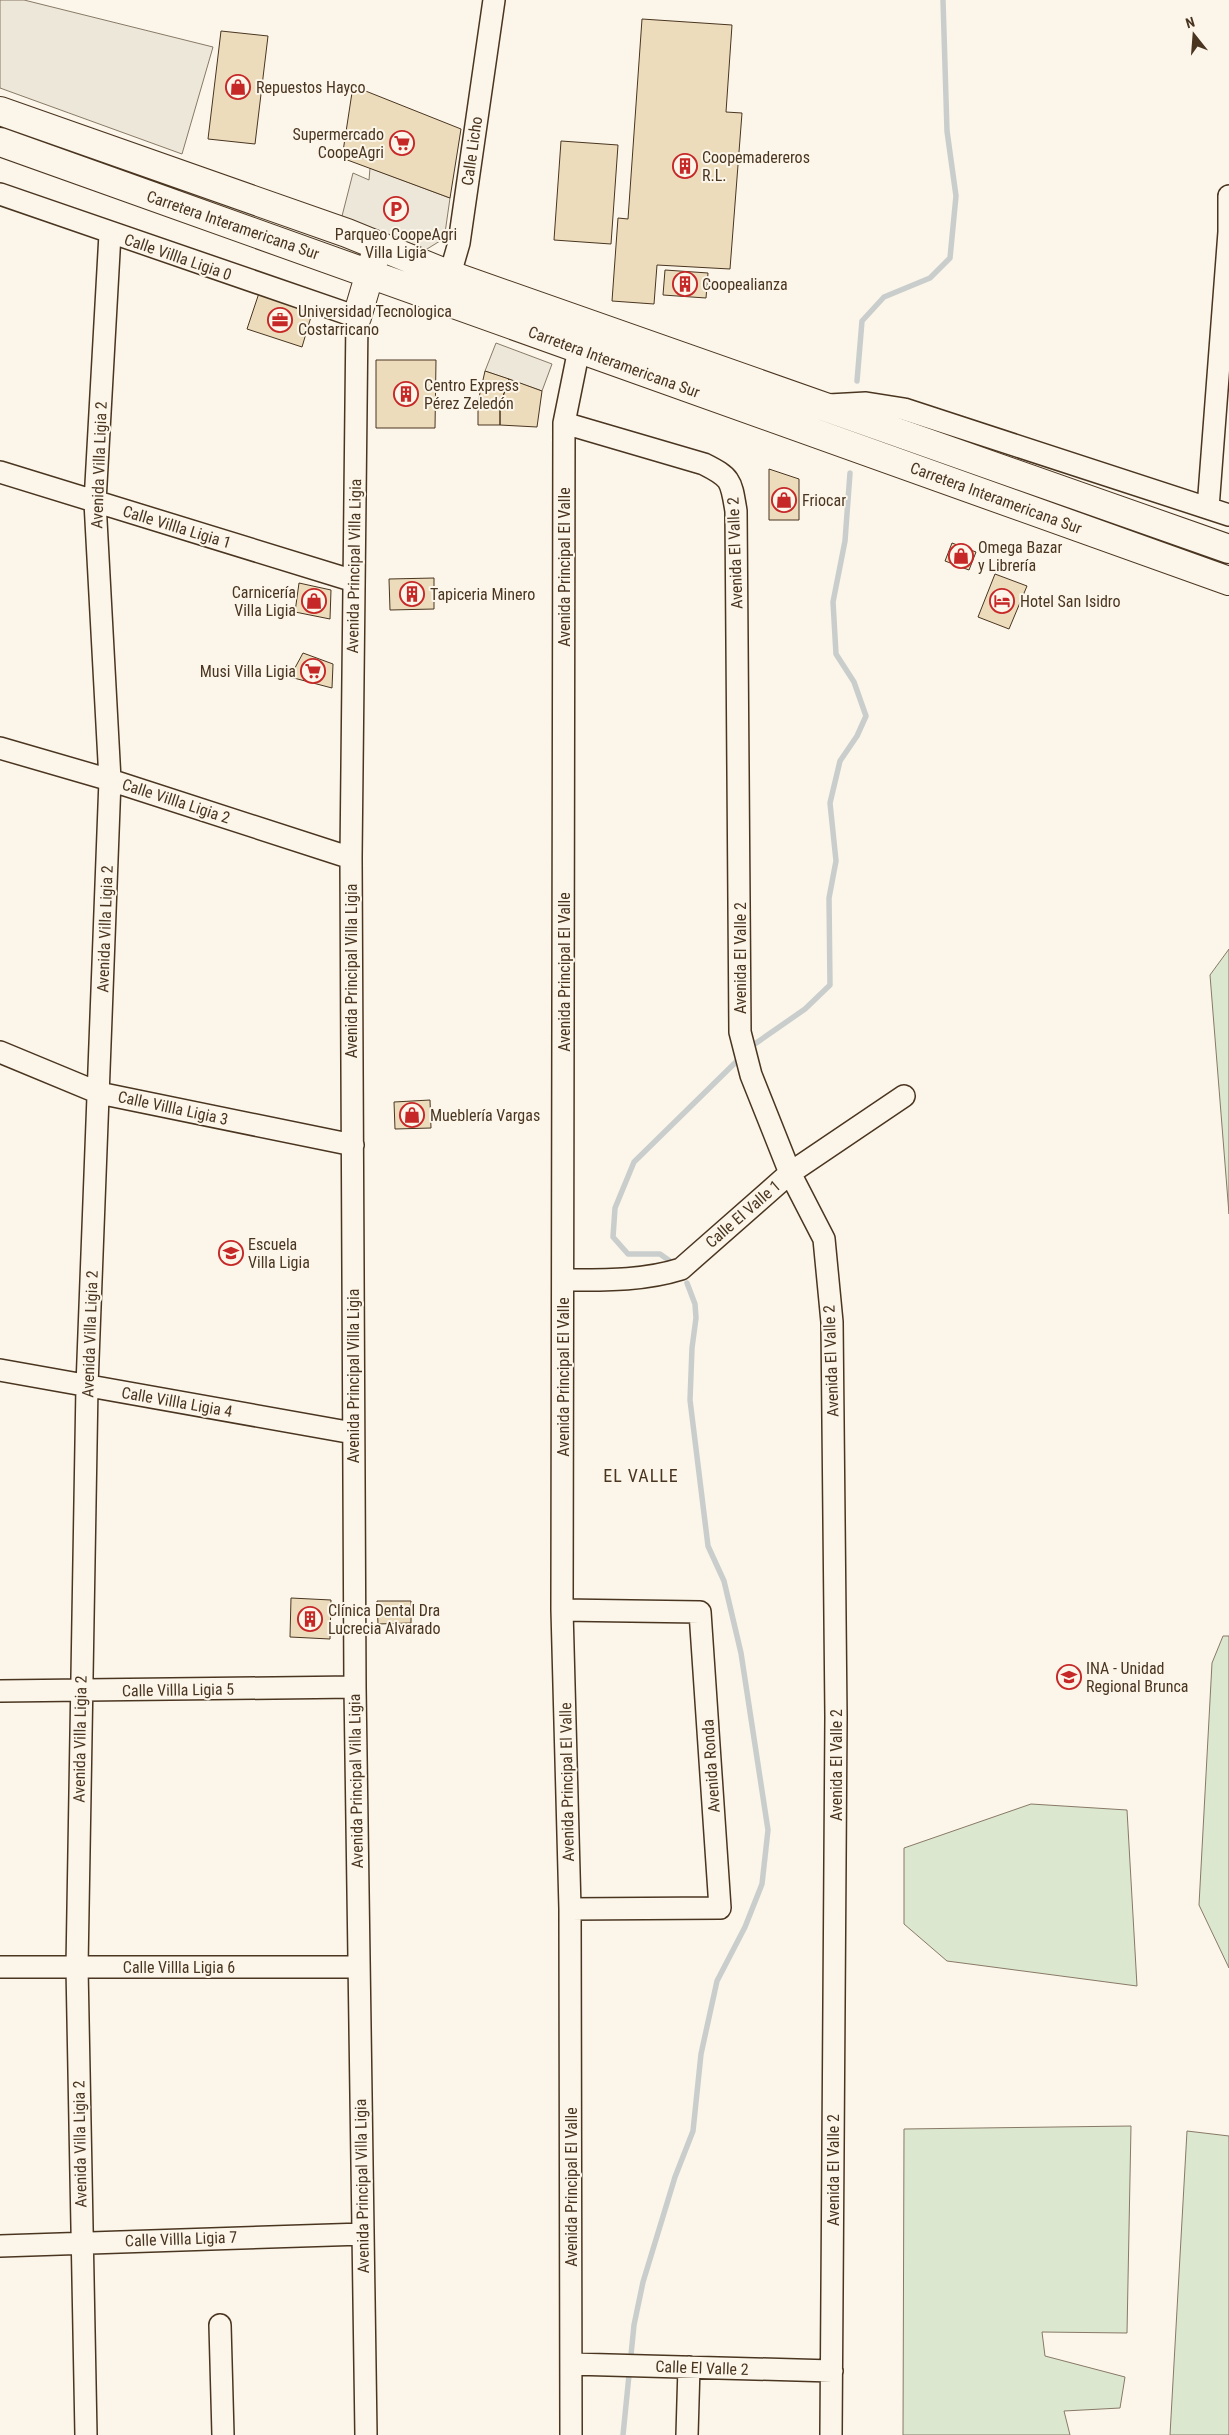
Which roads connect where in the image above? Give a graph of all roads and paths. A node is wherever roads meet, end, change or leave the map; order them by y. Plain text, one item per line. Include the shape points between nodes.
1 (494, 0) edge
2 (0, 111) edge
3 (0, 142) edge
4 (0, 194) edge
5 (1229, 196) edge
6 (110, 234) junction
7 (378, 245) junction
8 (370, 273) junction
9 (450, 275) junction
10 (443, 300) junction
11 (357, 317) junction
12 (586, 322) junction
13 (578, 349) junction
14 (824, 405) junction
15 (564, 423) junction
16 (0, 472) edge
17 (95, 502) junction
18 (1208, 508) junction
19 (1229, 515) edge
20 (1229, 549) edge
21 (354, 581) junction
22 (1229, 581) edge
23 (0, 748) edge
24 (110, 780) junction
25 (351, 858) junction
26 (0, 1052) edge
27 (100, 1093) junction
28 (904, 1096) dead end
29 (352, 1145) junction
30 (790, 1173) junction
31 (564, 1280) junction
32 (0, 1370) edge
33 (87, 1386) junction
34 (354, 1433) junction
35 (562, 1610) junction
36 (355, 1687) junction
37 (0, 1691) edge
38 (81, 1691) junction
39 (570, 1909) junction
40 (0, 1967) edge
41 (77, 1967) junction
42 (358, 1967) junction
43 (363, 2234) junction
44 (81, 2242) junction
45 (0, 2246) edge
46 (220, 2325) dead end
47 (572, 2364) junction
48 (689, 2368) junction
49 (832, 2371) junction
50 (86, 2435) edge
51 (223, 2435) edge
52 (366, 2435) edge
53 (570, 2435) edge
54 (687, 2435) edge
55 (831, 2435) edge

1 - 9 street, Calle Licho via 459,243
2 - 7 highway, Carretera Interamericana Sur
3 - 8 highway, Carretera Interamericana Sur
4 - 6 street, Calle Villla Ligia 0
5 - 18 street
6 - 11 street, Calle Villla Ligia 0
6 - 17 street, Avenida Villa Ligia 2
7 - 8 highway
7 - 9 highway, Carretera Interamericana Sur
8 - 10 highway, Carretera Interamericana Sur
8 - 11 highway
9 - 10 street, Calle Licho
9 - 12 highway, Carretera Interamericana Sur
10 - 13 highway, Carretera Interamericana Sur
11 - 21 street, Avenida Principal Villa Ligia
12 - 13 street, Avenida Principal El Valle
12 - 14 highway, Carretera Interamericana Sur
13 - 15 street, Avenida Principal El Valle
13 - 22 highway, Carretera Interamericana Sur
14 - 18 street via 866,403 904,409
14 - 20 highway, Carretera Interamericana Sur
15 - 30 street, Avenida El Valle 2 via 704,464 725,475 732,487 736,512 742,1039
15 - 31 street, Avenida Principal El Valle
16 - 17 street, Calle Villla Ligia 1
17 - 21 street, Calle Villla Ligia 1
17 - 24 street, Avenida Villa Ligia 2
18 - 19 street
21 - 25 street, Avenida Principal Villa Ligia
23 - 24 street, Calle Villla Ligia 2
24 - 25 street, Calle Villla Ligia 2
24 - 27 street, Avenida Villa Ligia 2
25 - 29 street, Avenida Principal Villa Ligia
26 - 27 street, Calle Villla Ligia 3
27 - 29 street, Calle Villla Ligia 3
27 - 33 street, Avenida Villa Ligia 2
28 - 30 street, Calle El Valle 1
29 - 34 street, Avenida Principal Villa Ligia
30 - 31 street, Calle El Valle 1 via 681,1269 622,1280
30 - 49 street, Avenida El Valle 2 via 824,1238 832,1322 836,1717
31 - 35 street, Avenida Principal El Valle
32 - 33 street, Calle Villla Ligia 4
33 - 34 street, Calle Villla Ligia 4
33 - 38 street, Avenida Villa Ligia 2
34 - 36 street, Avenida Principal Villa Ligia
35 - 39 street, Avenida Principal El Valle
35 - 39 street, Avenida Ronda via 700,1612 720,1908
36 - 38 street, Calle Villla Ligia 5
36 - 42 street, Avenida Principal Villa Ligia
37 - 38 street, Calle Villla Ligia 5
38 - 41 street, Avenida Villa Ligia 2
39 - 47 street, Avenida Principal El Valle
40 - 41 street, Calle Villla Ligia 6
41 - 42 street, Calle Villla Ligia 6
41 - 44 street, Avenida Villa Ligia 2
42 - 43 street, Avenida Principal Villa Ligia
43 - 44 street, Calle Villla Ligia 7
43 - 52 street, Avenida Principal Villa Ligia
44 - 45 street, Calle Villla Ligia 7
44 - 50 street, Avenida Villa Ligia 2
46 - 51 street
47 - 48 street, Calle El Valle 2
47 - 53 street, Avenida Principal El Valle
48 - 49 street, Calle El Valle 2
48 - 54 street
49 - 55 street, Avenida El Valle 2

